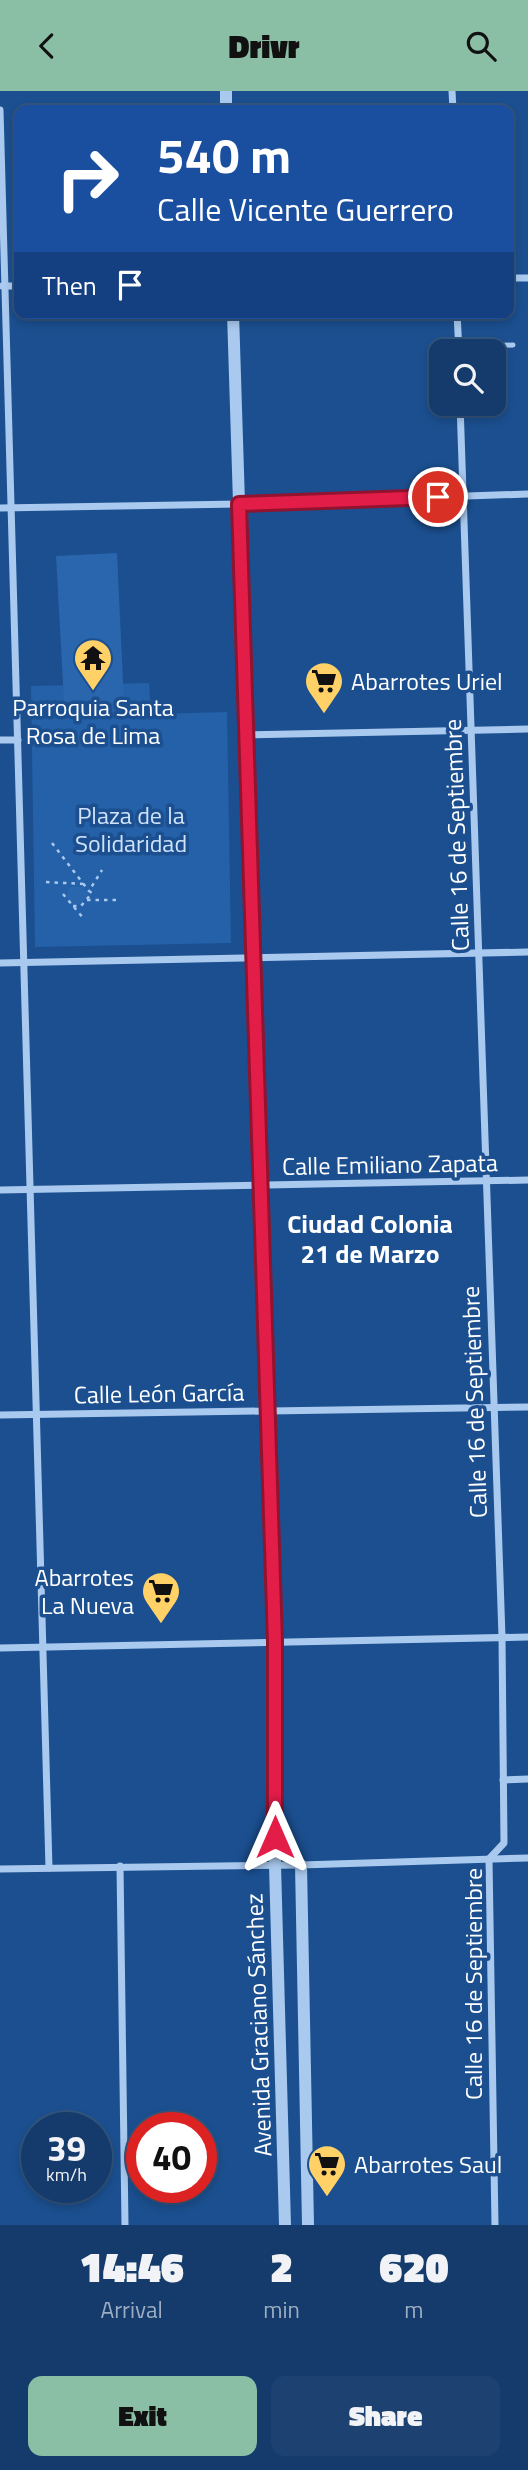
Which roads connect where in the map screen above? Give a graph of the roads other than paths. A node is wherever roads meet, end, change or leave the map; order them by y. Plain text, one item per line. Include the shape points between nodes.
1 (0, 110) edge
2 (2, 286) edge
3 (233, 319) edge
4 (457, 319) edge
5 (458, 339) edge
6 (513, 345) dead end
7 (506, 346) edge
8 (460, 416) edge
9 (528, 494) edge
10 (463, 496) junction
11 (239, 504) junction
12 (0, 508) edge
13 (10, 508) junction
14 (528, 729) edge
15 (471, 730) junction
16 (246, 735) junction
17 (0, 740) edge
18 (18, 740) junction
19 (528, 952) edge
20 (480, 953) junction
21 (253, 958) junction
22 (0, 963) edge
23 (24, 963) junction
24 (528, 1180) edge
25 (487, 1181) junction
26 (260, 1185) junction
27 (0, 1190) edge
28 (30, 1190) junction
29 (528, 1407) edge
30 (494, 1408) junction
31 (268, 1411) junction
32 (36, 1414) junction
33 (0, 1415) edge
34 (502, 1637) junction
35 (528, 1637) edge
36 (275, 1642) junction
37 (43, 1647) junction
38 (0, 1648) edge
39 (528, 1779) edge
40 (503, 1780) junction
41 (528, 1858) edge
42 (489, 1859) junction
43 (275, 1865) junction
44 (301, 1865) junction
45 (120, 1866) junction
46 (49, 1868) junction
47 (0, 1869) edge
48 (125, 2225) edge
49 (285, 2225) edge
50 (309, 2225) edge
51 (495, 2225) edge

1 - 2 street
2 - 13 street
3 - 11 street, Avenida Graciano Sánchez
4 - 5 street
6 - 7 lane
8 - 10 street, Calle 16 de Septiembre
9 - 10 street
10 - 11 street
10 - 15 street, Calle 16 de Septiembre
11 - 13 street
11 - 16 street, Avenida Graciano Sánchez
12 - 13 street
13 - 18 street
14 - 15 street
15 - 16 street
15 - 20 street, Calle 16 de Septiembre
16 - 21 street, Avenida Graciano Sánchez
17 - 18 street
18 - 23 street
19 - 20 street
20 - 21 street
20 - 25 street, Calle 16 de Septiembre
21 - 23 street
21 - 26 street, Avenida Graciano Sánchez
22 - 23 street
23 - 28 street
24 - 25 street, Calle Emiliano Zapata
25 - 26 street, Calle Emiliano Zapata
25 - 30 street, Calle 16 de Septiembre
26 - 28 street, Calle Emiliano Zapata
26 - 31 street, Avenida Graciano Sánchez
27 - 28 street, Calle Emiliano Zapata
28 - 32 street
29 - 30 street, Calle León García
30 - 31 street, Calle León García
30 - 34 street, Calle 16 de Septiembre
31 - 32 street, Calle León García
31 - 36 street, Avenida Graciano Sánchez
32 - 33 street, Calle León García
32 - 37 street
34 - 35 street
34 - 36 street
34 - 40 street, Calle 16 de Septiembre
36 - 37 street
36 - 43 street, Avenida Graciano Sánchez
37 - 38 street
37 - 46 street
39 - 40 street
40 - 42 street, Calle 16 de Septiembre via 504,1843
41 - 42 street
42 - 44 street
42 - 51 street, Calle 16 de Septiembre
43 - 44 street
43 - 45 street
43 - 49 street, Avenida Graciano Sánchez
44 - 50 street, Avenida Graciano Sánchez
45 - 46 street
45 - 48 street
46 - 47 street

